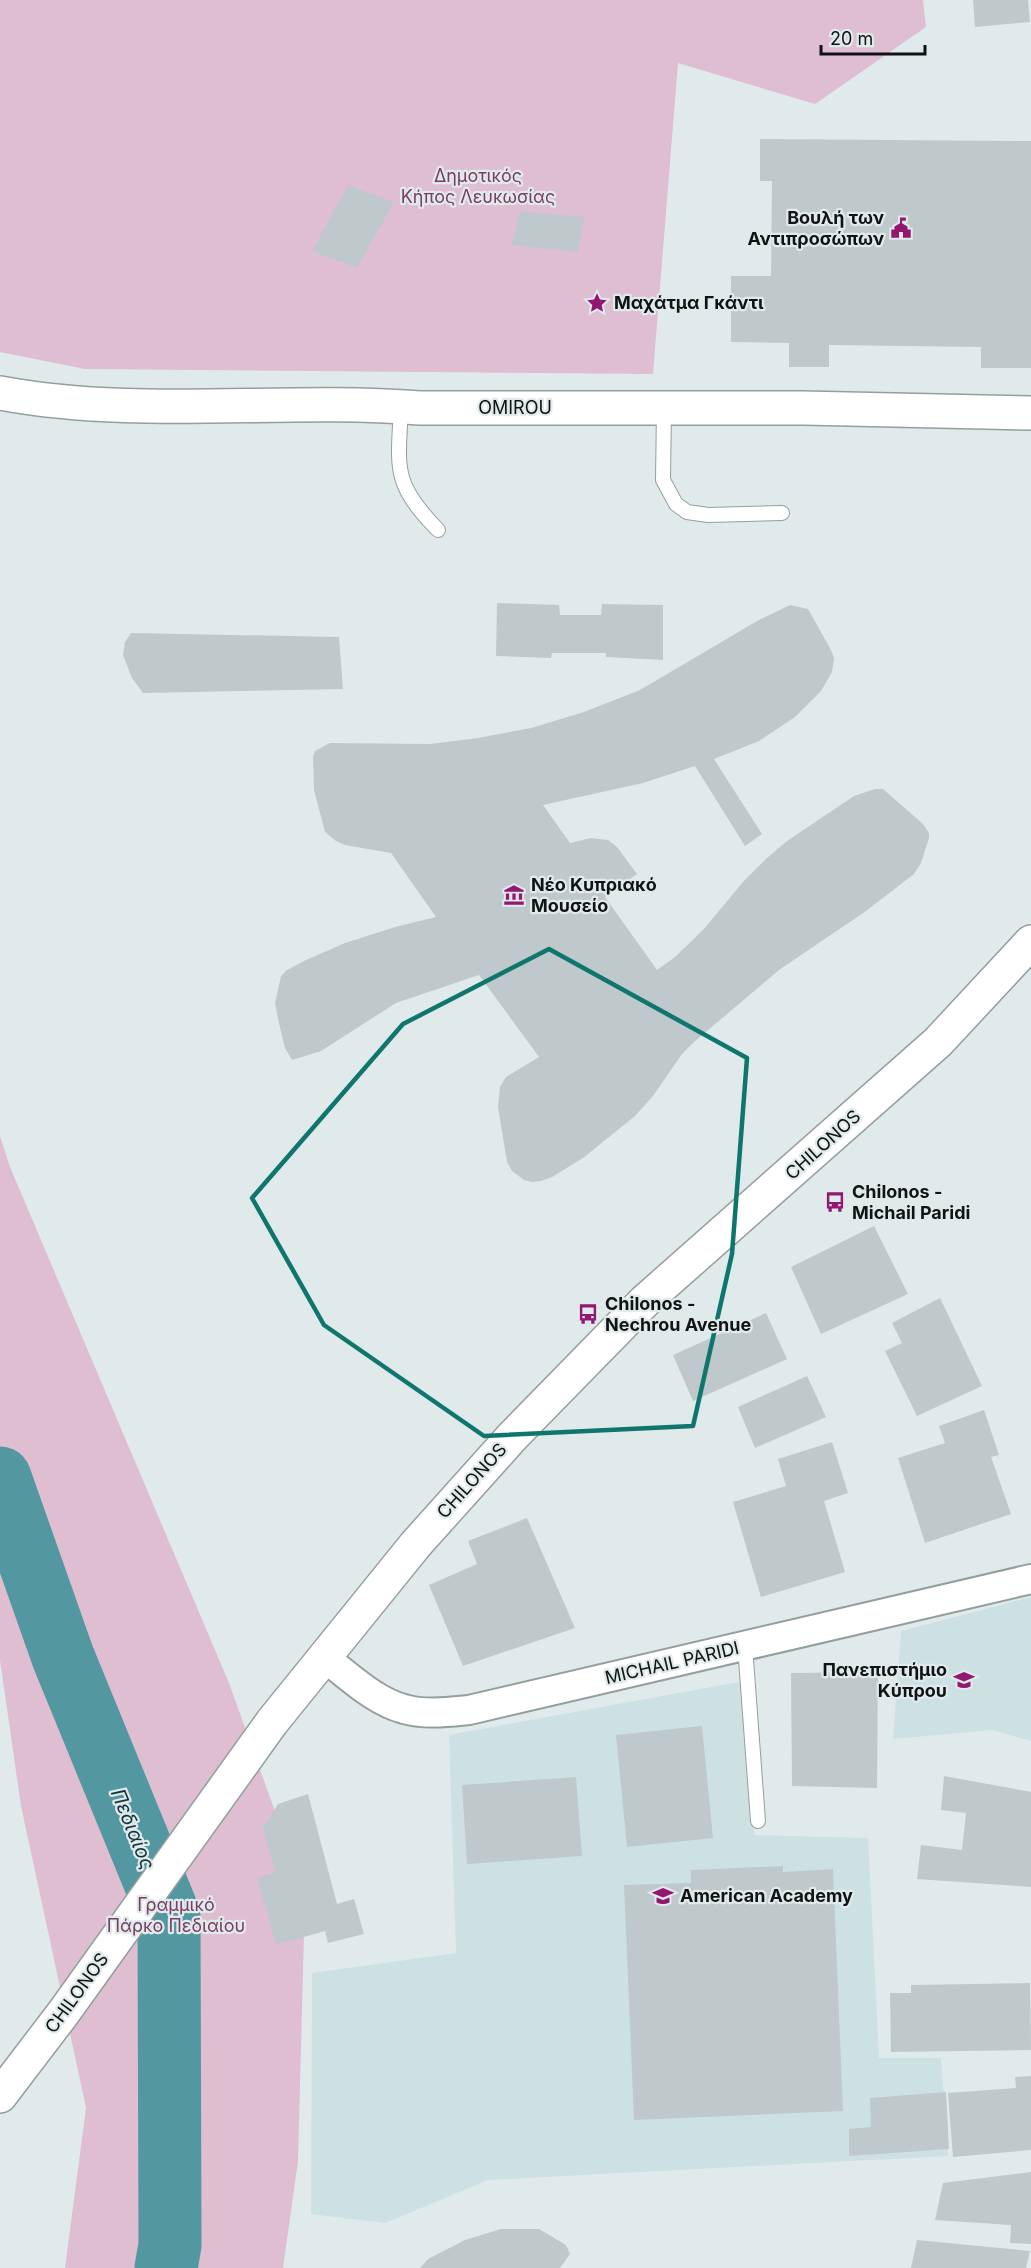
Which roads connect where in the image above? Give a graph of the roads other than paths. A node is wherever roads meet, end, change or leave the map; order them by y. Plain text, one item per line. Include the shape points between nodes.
1 (0, 393) edge
2 (401, 407) junction
3 (664, 408) junction
4 (1031, 413) edge
5 (782, 513) dead end
6 (438, 530) dead end
7 (1031, 942) edge
8 (1031, 1579) edge
9 (745, 1646) junction
10 (325, 1658) junction
11 (758, 1821) dead end
12 (0, 2096) edge

1 - 2 main road, OMIROU via 122,405
2 - 3 main road, OMIROU
2 - 6 lane via 398,461 404,486
3 - 4 main road, OMIROU
3 - 5 lane via 663,480 676,504 687,512 708,515
7 - 10 main road, CHILONOS via 938,1042 645,1301 512,1437 416,1544
8 - 9 street, MICHAIL PARIDI
9 - 10 street, MICHAIL PARIDI via 447,1712 403,1709 369,1691
9 - 11 lane
10 - 12 main road, CHILONOS via 272,1722

